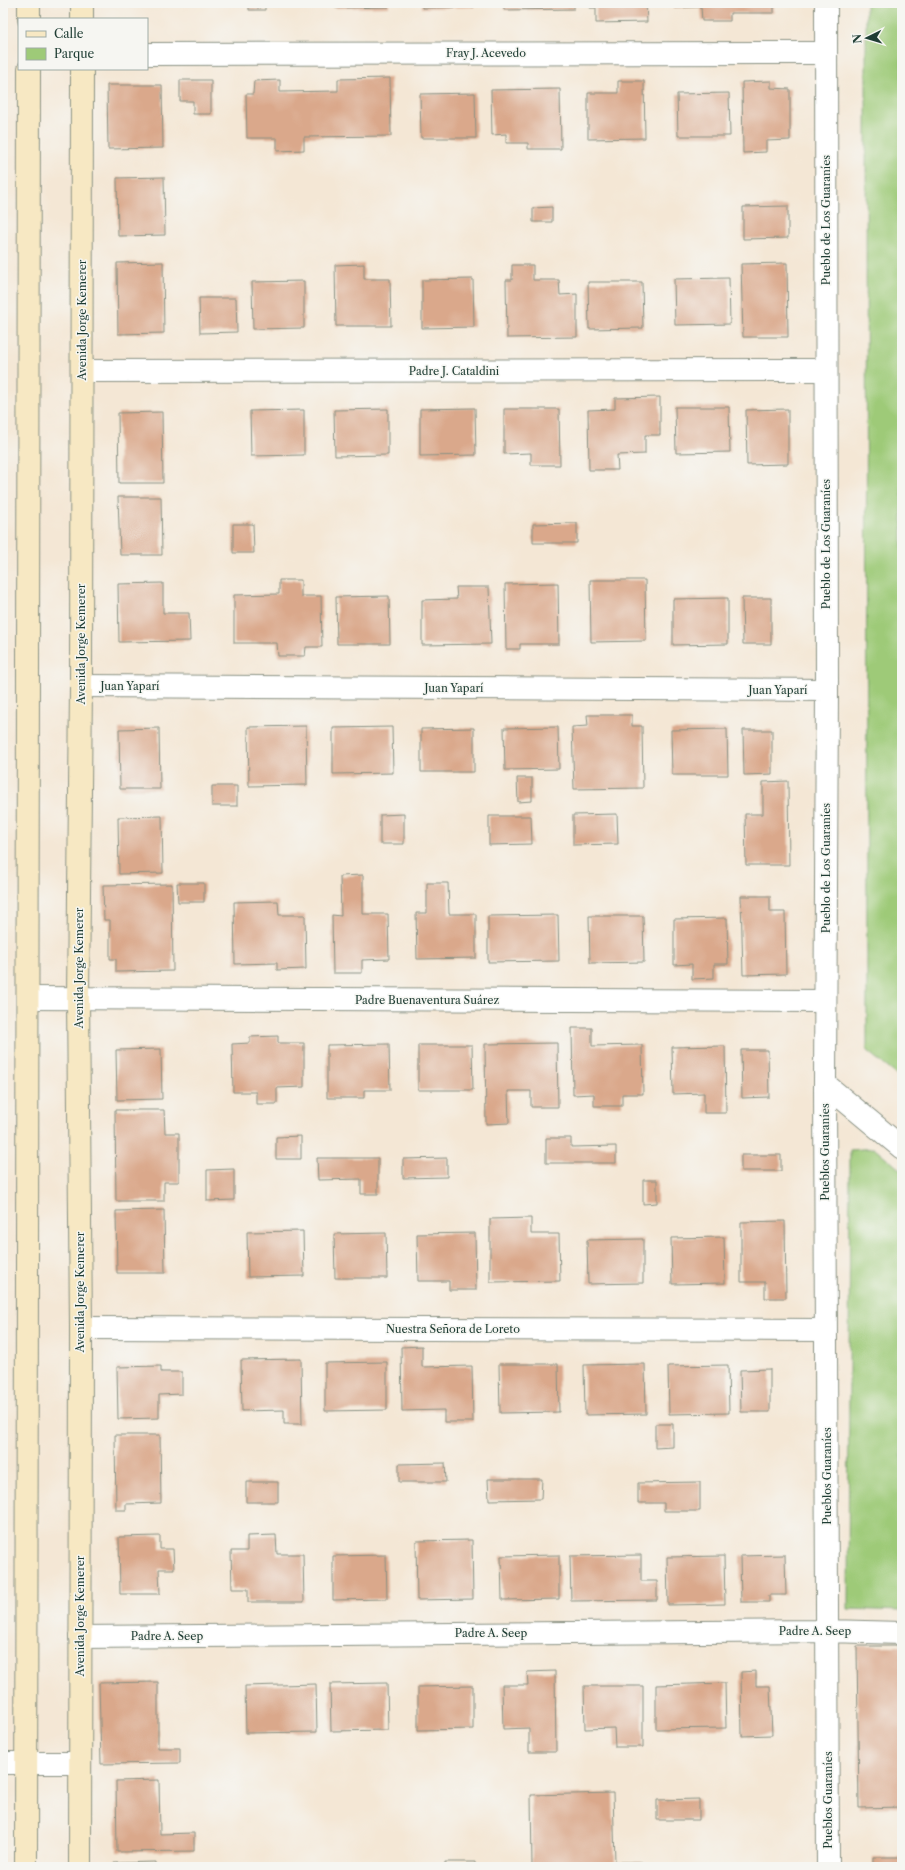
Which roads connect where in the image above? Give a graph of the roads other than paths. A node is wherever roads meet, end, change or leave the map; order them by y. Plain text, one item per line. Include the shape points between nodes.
1 (29, 3) edge
2 (82, 3) edge
3 (826, 3) edge
4 (29, 18) edge
5 (82, 18) edge
6 (826, 53) junction
7 (148, 54) edge
8 (29, 70) edge
9 (82, 70) edge
10 (826, 370) junction
11 (82, 371) junction
12 (81, 686) junction
13 (827, 690) junction
14 (28, 998) junction
15 (78, 999) junction
16 (825, 1001) junction
17 (825, 1084) junction
18 (902, 1148) edge
19 (81, 1328) junction
20 (826, 1330) junction
21 (827, 1631) junction
22 (902, 1633) edge
23 (80, 1637) junction
24 (3, 1763) edge
25 (27, 1764) junction
26 (80, 1764) junction
27 (26, 1867) edge
28 (80, 1867) edge
29 (828, 1867) edge

1 - 4 main road
2 - 5 main road
3 - 6 street, Pueblo de Los Guaraníes
6 - 7 street, Fray J. Acevedo
6 - 10 street, Pueblo de Los Guaraníes
8 - 14 main road
9 - 11 main road, Avenida Jorge Kemerer
10 - 11 street, Padre J. Cataldini
10 - 13 street, Pueblo de Los Guaraníes
11 - 12 main road, Avenida Jorge Kemerer
12 - 13 street, Juan Yaparí
12 - 15 main road, Avenida Jorge Kemerer
13 - 16 street, Pueblo de Los Guaraníes
14 - 15 street, Padre Buenaventura Suárez
14 - 25 main road
15 - 16 street, Padre Buenaventura Suárez
15 - 19 main road, Avenida Jorge Kemerer
16 - 17 street, Pueblo de Los Guaraníes
17 - 18 street
17 - 20 street, Pueblos Guaraníes
19 - 20 street, Nuestra Señora de Loreto
19 - 23 main road, Avenida Jorge Kemerer
20 - 21 street, Pueblos Guaraníes
21 - 22 street, Padre A. Seep
21 - 23 street, Padre A. Seep
21 - 29 street, Pueblos Guaraníes
23 - 26 main road, Avenida Jorge Kemerer
24 - 25 street
25 - 26 street
25 - 27 main road
26 - 28 main road, Avenida Jorge Kemerer

